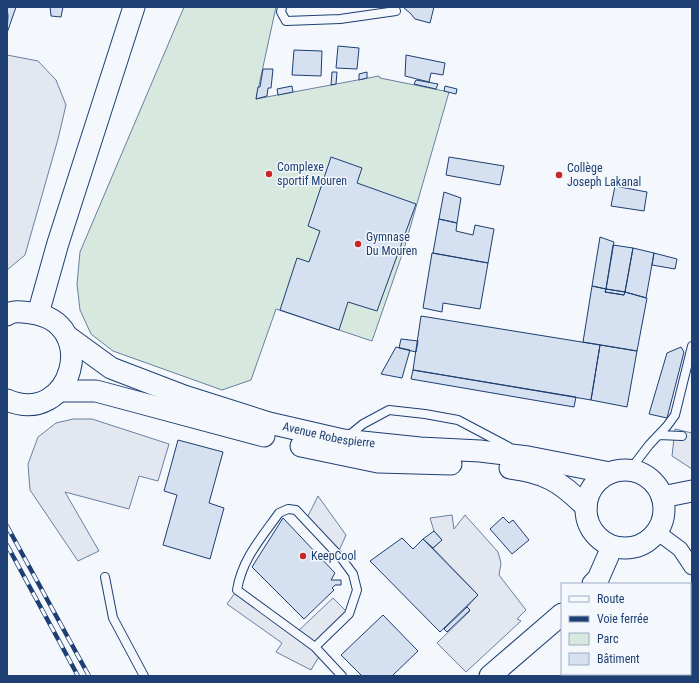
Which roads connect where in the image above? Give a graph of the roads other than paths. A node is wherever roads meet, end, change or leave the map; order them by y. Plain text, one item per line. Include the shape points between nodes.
1 (282, 7) edge
2 (131, 10) edge
3 (396, 11) dead end
4 (8, 314) edge
5 (38, 314) junction
6 (67, 336) junction
7 (692, 346) edge
8 (60, 391) junction
9 (7, 400) edge
10 (659, 435) junction
11 (682, 436) dead end
12 (343, 440) junction
13 (528, 457) junction
14 (620, 472) junction
15 (692, 491) edge
16 (662, 497) junction
17 (586, 507) junction
18 (657, 532) junction
19 (612, 546) junction
20 (692, 567) edge
21 (105, 577) dead end
22 (594, 583) edge
23 (561, 615) edge
24 (315, 647) junction
25 (144, 676) edge
26 (342, 676) edge
27 (490, 676) edge

1 - 3 lane via 281,12 286,21 340,19
2 - 5 main road
4 - 5 main road
5 - 6 main road, Avenue Robespierre via 49,318
6 - 8 main road via 72,350 72,364 68,378
6 - 12 main road, Avenue Robespierre via 111,368 144,382 269,423
7 - 10 lane via 674,415
8 - 9 main road via 48,400 34,404 19,404
8 - 17 main road, Avenue Robespierre via 96,391 306,447 378,462 470,464 524,470 545,476 568,488
10 - 11 lane
10 - 14 lane
12 - 13 main road, Avenue Robespierre
12 - 13 lane via 389,410 458,420
13 - 14 main road, Avenue Robespierre
14 - 16 main road via 644,475 655,484
14 - 17 main road via 600,479 588,496
15 - 16 main road
16 - 18 main road via 664,509
17 - 19 main road via 588,522 595,535
18 - 19 main road via 641,545 622,549
18 - 20 street via 680,549
19 - 22 main road
21 - 25 lane via 113,618
23 - 27 main road
24 - 24 lane via 349,614 357,590 353,574 342,559 296,510 288,509 279,512 246,560 237,590
24 - 26 lane

